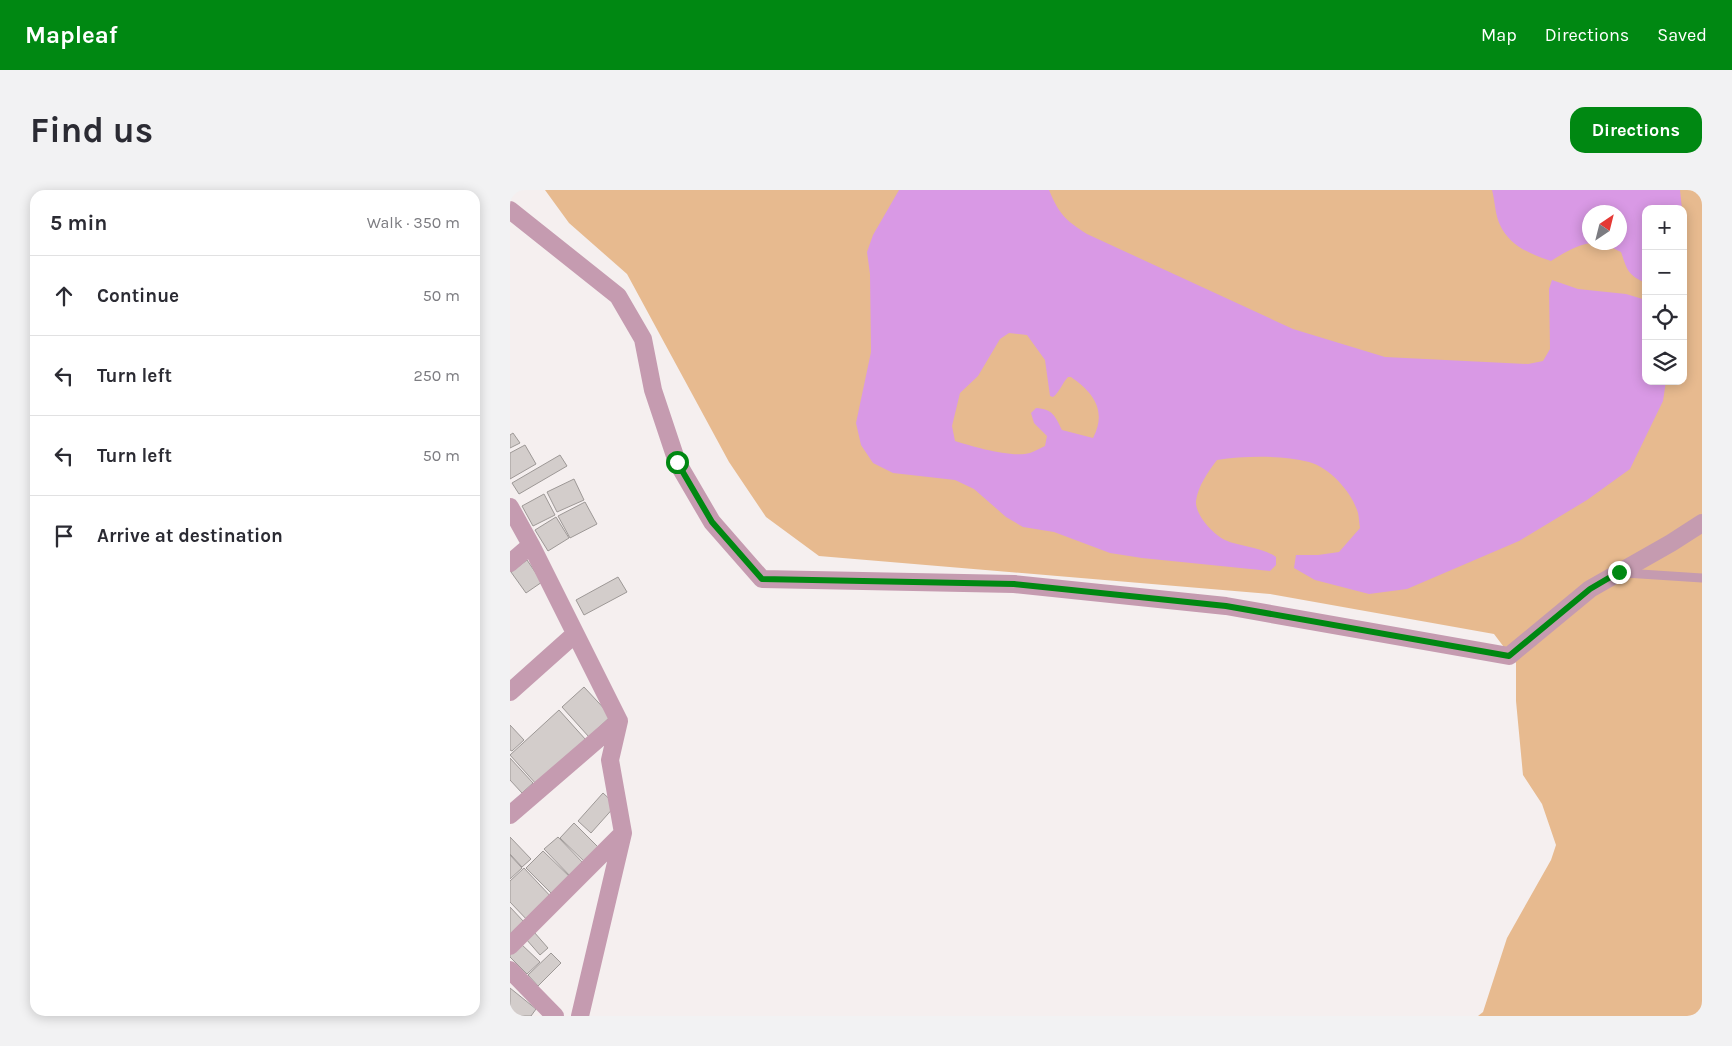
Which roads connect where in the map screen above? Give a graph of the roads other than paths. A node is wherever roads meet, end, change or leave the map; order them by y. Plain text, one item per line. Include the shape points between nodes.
1 (510, 210) edge
2 (510, 507) edge
3 (1702, 524) edge
4 (531, 545) junction
5 (510, 563) edge
6 (1619, 572) junction
7 (1702, 578) edge
8 (575, 634) junction
9 (510, 692) edge
10 (619, 721) junction
11 (510, 815) edge
12 (623, 833) junction
13 (510, 946) edge
14 (510, 970) edge
15 (555, 1016) edge
16 (580, 1016) edge

1 - 6 street via 618,296 643,339 652,390 677,462 712,522 762,579 1014,584 1226,606 1509,656 1590,589
2 - 4 street
3 - 6 street
4 - 5 street
4 - 8 street
6 - 7 lane
8 - 9 street
8 - 10 street
10 - 11 street
10 - 12 street via 610,760
12 - 13 street
12 - 16 street
14 - 15 street

